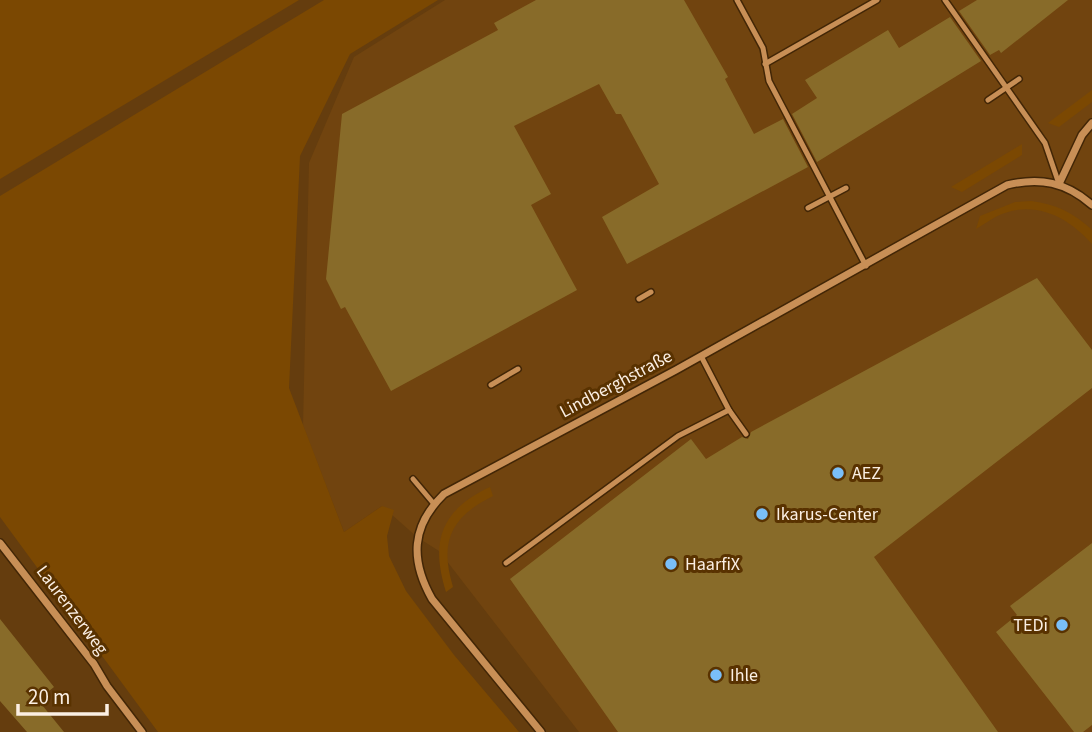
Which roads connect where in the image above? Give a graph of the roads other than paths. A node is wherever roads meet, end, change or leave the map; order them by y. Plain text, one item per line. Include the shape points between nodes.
1 (737, 0) edge
2 (877, 0) edge
3 (945, 0) edge
4 (765, 64) junction
5 (1020, 79) dead end
6 (1006, 89) junction
7 (988, 100) dead end
8 (1092, 122) edge
9 (1059, 184) junction
10 (846, 188) dead end
11 (831, 197) junction
12 (1092, 205) edge
13 (808, 208) dead end
14 (866, 265) junction
15 (651, 292) dead end
16 (639, 299) dead end
17 (701, 356) junction
18 (518, 369) dead end
19 (491, 385) dead end
20 (729, 410) junction
21 (746, 434) dead end
22 (413, 479) dead end
23 (434, 503) junction
24 (0, 543) edge
25 (506, 563) dead end
26 (142, 732) edge
27 (541, 732) edge

1 - 4 lane via 763,48
2 - 4 lane
3 - 6 lane
4 - 11 lane via 769,81
5 - 6 lane
6 - 7 lane
6 - 9 lane via 1045,143
8 - 9 street
9 - 12 street
9 - 14 street, Lindberghstraße via 1041,180 1007,185
10 - 11 lane
11 - 13 lane
11 - 14 lane
14 - 17 street, Lindberghstraße
15 - 16 lane
17 - 20 lane
17 - 23 street, Lindberghstraße
18 - 19 lane
20 - 21 lane
20 - 25 lane via 678,436
22 - 23 lane
23 - 27 street, Lindberghstraße via 417,537 422,582
24 - 26 street, Laurenzerweg

